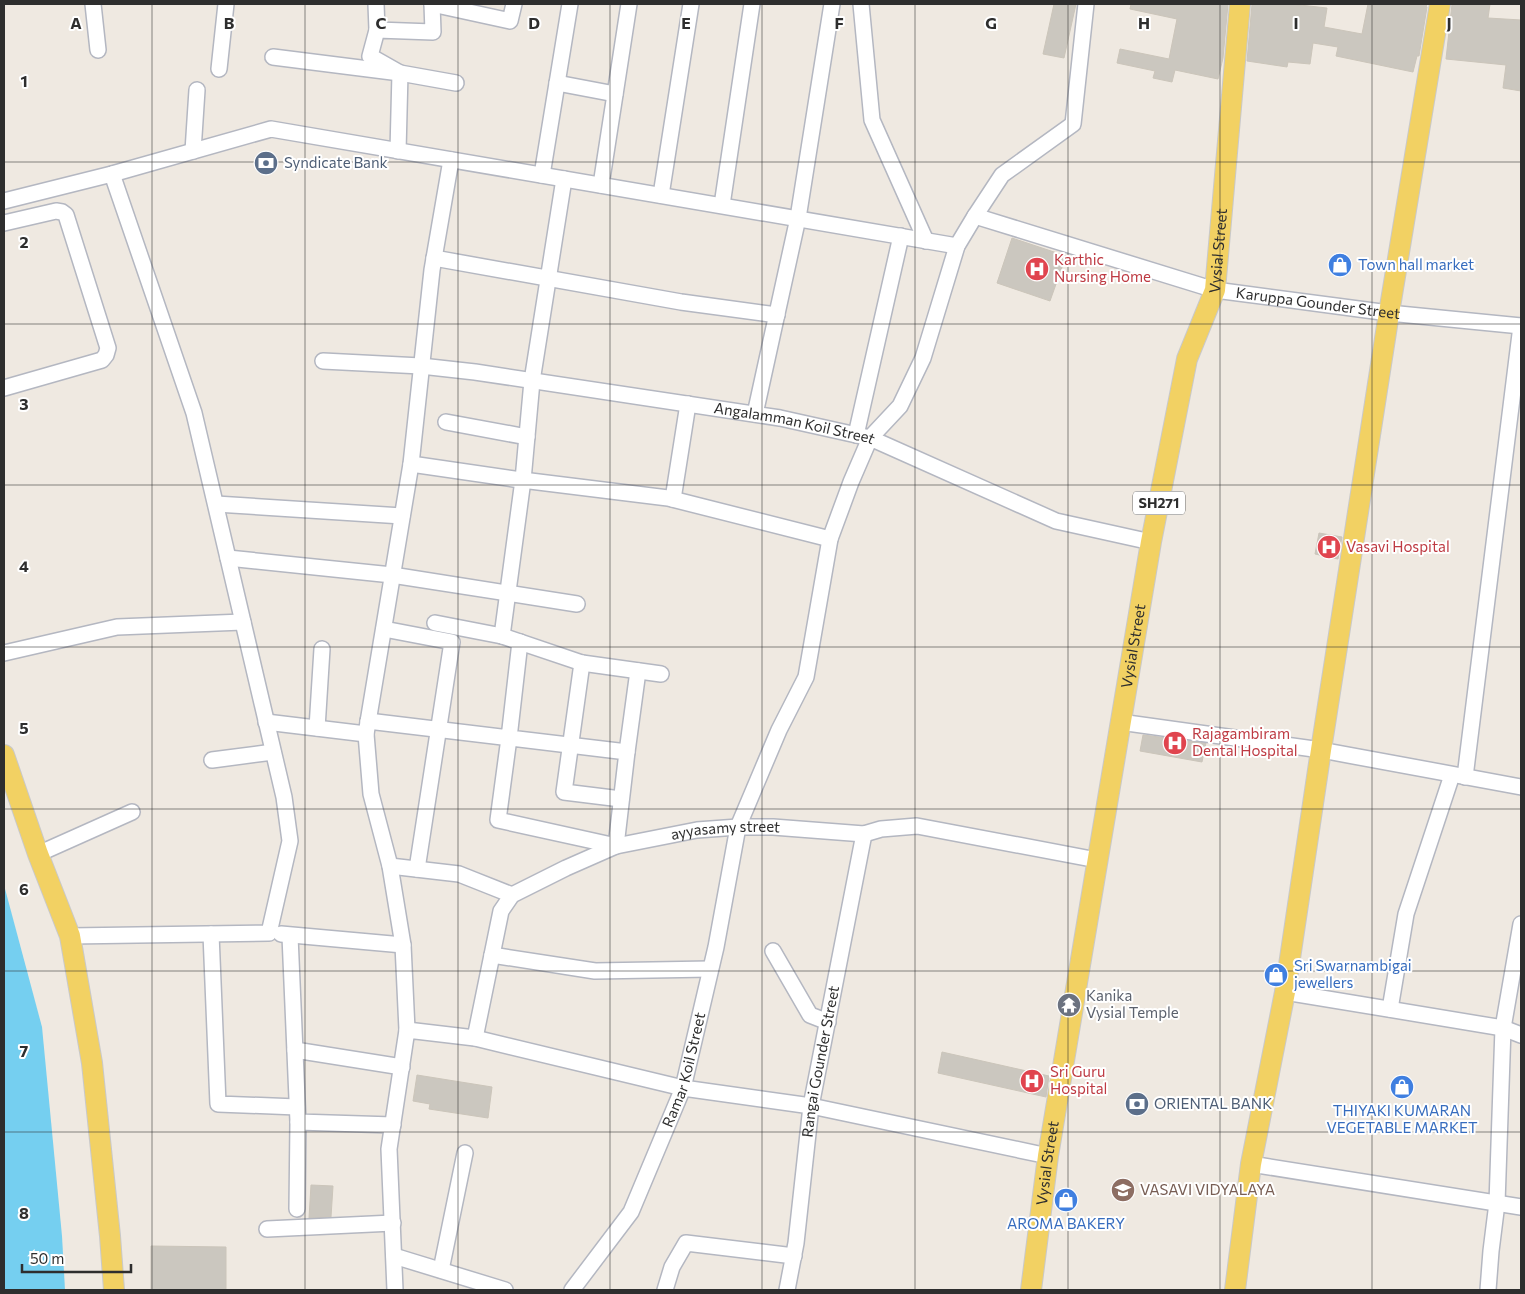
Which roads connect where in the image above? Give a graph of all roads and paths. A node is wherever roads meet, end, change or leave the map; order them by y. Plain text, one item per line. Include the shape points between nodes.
1 (93, 4) edge
2 (226, 4) edge
3 (376, 4) edge
4 (432, 4) edge
5 (514, 4) edge
6 (570, 4) edge
7 (629, 4) edge
8 (691, 4) edge
9 (752, 4) edge
10 (832, 4) edge
11 (861, 4) edge
12 (1086, 4) edge
13 (1240, 4) edge
14 (1440, 4) edge
15 (377, 30) junction
16 (98, 50) dead end
17 (273, 57) dead end
18 (219, 69) dead end
19 (400, 73) junction
20 (456, 83) dead end
21 (557, 83) junction
22 (197, 90) dead end
23 (615, 94) junction
24 (193, 151) junction
25 (398, 151) junction
26 (451, 160) junction
27 (112, 174) junction
28 (542, 175) junction
29 (564, 179) junction
30 (601, 185) junction
31 (661, 195) junction
32 (4, 201) edge
33 (722, 205) junction
34 (974, 216) junction
35 (798, 218) junction
36 (4, 223) edge
37 (901, 236) junction
38 (926, 240) junction
39 (957, 246) junction
40 (434, 258) junction
41 (548, 279) junction
42 (1215, 290) junction
43 (1389, 313) junction
44 (777, 315) junction
45 (1521, 326) edge
46 (323, 361) dead end
47 (421, 366) junction
48 (532, 381) junction
49 (4, 388) edge
50 (688, 404) junction
51 (755, 414) junction
52 (446, 422) dead end
53 (527, 437) junction
54 (863, 437) junction
55 (411, 464) junction
56 (523, 480) junction
57 (673, 499) junction
58 (216, 504) junction
59 (402, 516) junction
60 (830, 539) junction
61 (1151, 542) junction
62 (228, 558) junction
63 (392, 575) junction
64 (508, 593) junction
65 (577, 604) dead end
66 (243, 622) junction
67 (435, 623) dead end
68 (384, 629) junction
69 (502, 636) junction
70 (520, 642) junction
71 (322, 649) dead end
72 (4, 652) edge
73 (582, 663) junction
74 (638, 671) junction
75 (661, 674) dead end
76 (266, 722) junction
77 (1120, 722) junction
78 (317, 728) junction
79 (367, 728) junction
80 (438, 729) junction
81 (510, 738) junction
82 (570, 745) junction
83 (1320, 750) junction
84 (273, 752) junction
85 (626, 752) junction
86 (4, 755) edge
87 (212, 760) dead end
88 (1459, 776) junction
89 (1521, 787) edge
90 (622, 799) junction
91 (132, 812) dead end
92 (738, 827) junction
93 (864, 834) junction
94 (616, 846) junction
95 (38, 854) junction
96 (1097, 860) junction
97 (390, 866) junction
98 (417, 870) junction
99 (512, 895) junction
100 (1521, 924) edge
101 (269, 933) junction
102 (212, 934) junction
103 (70, 936) junction
104 (290, 936) junction
105 (403, 945) junction
106 (772, 951) dead end
107 (492, 955) junction
108 (710, 969) junction
109 (1285, 992) junction
110 (1390, 1009) junction
111 (828, 1022) junction
112 (1503, 1028) junction
113 (407, 1030) junction
114 (1521, 1035) edge
115 (474, 1038) junction
116 (295, 1050) junction
117 (402, 1067) junction
118 (683, 1088) junction
119 (811, 1106) junction
120 (298, 1115) junction
121 (393, 1125) junction
122 (465, 1153) dead end
123 (1048, 1156) junction
124 (1251, 1164) junction
125 (1497, 1203) junction
126 (1521, 1207) edge
127 (297, 1209) dead end
128 (393, 1223) junction
129 (266, 1229) dead end
130 (394, 1256) junction
131 (794, 1256) junction
132 (441, 1270) junction
133 (114, 1290) edge
134 (395, 1290) edge
135 (505, 1290) edge
136 (572, 1290) edge
137 (667, 1290) edge
138 (787, 1290) edge
139 (1031, 1290) edge
140 (1236, 1290) edge
141 (1488, 1290) edge

1 - 16 street
2 - 18 street
3 - 15 street
4 - 5 street via 510,21
4 - 15 street via 432,32
6 - 21 street
7 - 23 street
8 - 31 street
9 - 33 street
10 - 35 street
11 - 38 street via 872,120
12 - 34 street via 1073,124 1002,175
13 - 42 main road, Vysial Street / SH271
14 - 43 main road
15 - 19 street via 370,56
17 - 19 street
19 - 20 street
19 - 25 street
21 - 23 street
21 - 28 street
22 - 24 street
23 - 30 street
24 - 25 street via 272,129
24 - 27 street
25 - 26 street
26 - 28 street
26 - 40 street
27 - 32 street
27 - 58 street via 194,413
28 - 29 street
29 - 30 street
29 - 41 street
30 - 31 street
31 - 33 street
33 - 35 street
34 - 39 street
34 - 42 street, Karuppa Gounder Street
35 - 37 street
35 - 44 street
36 - 49 street via 56,211 66,215 108,348 102,360
37 - 38 street
37 - 54 street
38 - 39 street
39 - 54 street via 923,358 900,406
40 - 41 street
40 - 47 street
41 - 44 street
41 - 48 street
42 - 43 street, Karuppa Gounder Street
42 - 61 main road, Vysial Street / SH271 via 1187,359
43 - 45 street, Karuppa Gounder Street
43 - 83 main road
44 - 51 street
45 - 88 street
46 - 47 street, Angalamman Koil Street
47 - 48 street, Angalamman Koil Street
47 - 55 street
48 - 50 street, Angalamman Koil Street
48 - 53 street
50 - 51 street, Angalamman Koil Street
50 - 57 street
51 - 54 street, Angalamman Koil Street
52 - 53 street
53 - 56 street
54 - 60 street, Ramar Koil Street
54 - 61 street, Angalamman Koil Street via 1056,521
55 - 56 street
55 - 59 street
56 - 57 street
56 - 64 street
57 - 60 street
58 - 59 street
58 - 62 street
59 - 63 street
60 - 92 street, Ramar Koil Street via 806,677 779,730
61 - 77 main road, Vysial Street / SH271
62 - 63 street
62 - 66 street
63 - 64 street
63 - 68 street
64 - 65 street
64 - 69 street
66 - 72 street via 117,627
66 - 76 street
67 - 69 street
68 - 79 street
68 - 80 street via 452,642
69 - 70 street
70 - 73 street
70 - 81 street
71 - 78 street
73 - 74 street
73 - 82 street
74 - 75 street
74 - 85 street
76 - 78 street
76 - 84 street
77 - 83 street
77 - 96 main road, Vysial Street / SH271
78 - 79 street
79 - 80 street
79 - 97 street via 371,794
80 - 81 street
80 - 98 street
81 - 82 street
81 - 94 street via 498,820
82 - 85 street
82 - 90 street via 564,792
83 - 88 street
83 - 109 main road
84 - 87 street
84 - 101 street via 290,841
85 - 90 street
86 - 95 main road
88 - 89 street
88 - 110 street via 1406,914
90 - 94 street
91 - 95 street
92 - 93 street, ayyasamy street
92 - 94 street, ayyasamy street via 697,830
92 - 108 street, Ramar Koil Street
93 - 96 street, ayyasamy street via 917,826
93 - 111 street, Rangai Gounder Street
94 - 99 street, ayyasamy street
95 - 103 main road
96 - 123 main road, Vysial Street / SH271
97 - 98 street
97 - 105 street
98 - 99 street via 459,874
99 - 107 street via 501,912
100 - 112 street
101 - 102 street
101 - 104 street
102 - 103 street
102 - 120 street via 218,1104
103 - 133 main road via 92,1063
104 - 105 street
104 - 116 street
105 - 113 street
106 - 111 street via 810,1015
107 - 108 street via 595,971
107 - 115 street
108 - 118 street, Ramar Koil Street
109 - 110 street
109 - 124 main road
110 - 112 street
111 - 119 street, Rangai Gounder Street
112 - 114 street
112 - 125 street
113 - 115 street
113 - 117 street
115 - 118 street
116 - 117 street
116 - 120 street
117 - 121 street
118 - 119 street
118 - 136 street, Ramar Koil Street via 631,1212
119 - 123 street
119 - 131 street, Rangai Gounder Street
120 - 121 street
120 - 127 street
121 - 128 street via 389,1148
122 - 132 street
123 - 139 main road, Vysial Street / SH271
124 - 125 street
124 - 140 main road
125 - 126 street
125 - 141 street
128 - 129 street
128 - 130 street
130 - 132 street
130 - 134 street
131 - 137 street via 686,1243 672,1267
131 - 138 street, Rangai Gounder Street
132 - 135 street

